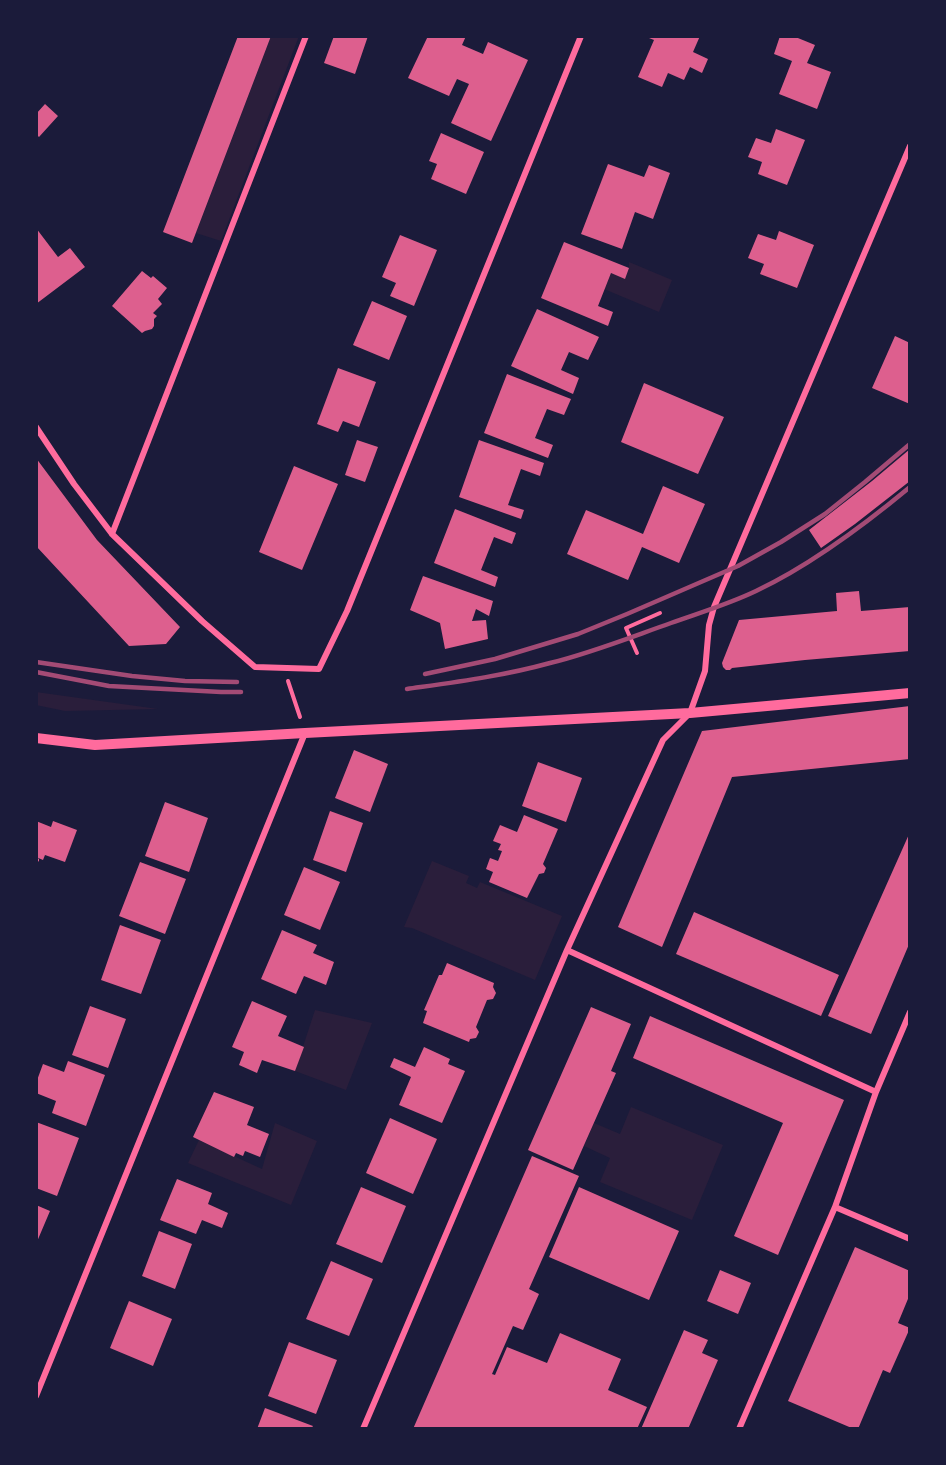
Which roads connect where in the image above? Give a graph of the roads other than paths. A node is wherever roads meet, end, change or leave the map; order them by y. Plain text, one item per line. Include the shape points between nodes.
1 (306, 36) edge
2 (581, 36) edge
3 (910, 146) edge
4 (36, 427) edge
5 (112, 534) junction
6 (910, 693) edge
7 (690, 713) junction
8 (305, 733) junction
9 (36, 738) edge
10 (567, 950) junction
11 (910, 1012) edge
12 (876, 1092) junction
13 (835, 1207) junction
14 (910, 1239) edge
15 (36, 1396) edge
16 (363, 1429) edge
17 (739, 1429) edge

1 - 5 street
2 - 5 street via 347,611 319,669 255,667
3 - 7 street via 712,616 705,671
4 - 5 street
6 - 7 street
7 - 8 street
7 - 10 street via 663,740
8 - 9 street via 95,746
8 - 15 street
10 - 12 street
10 - 16 street
11 - 12 street
12 - 13 street
13 - 14 street
13 - 17 street

